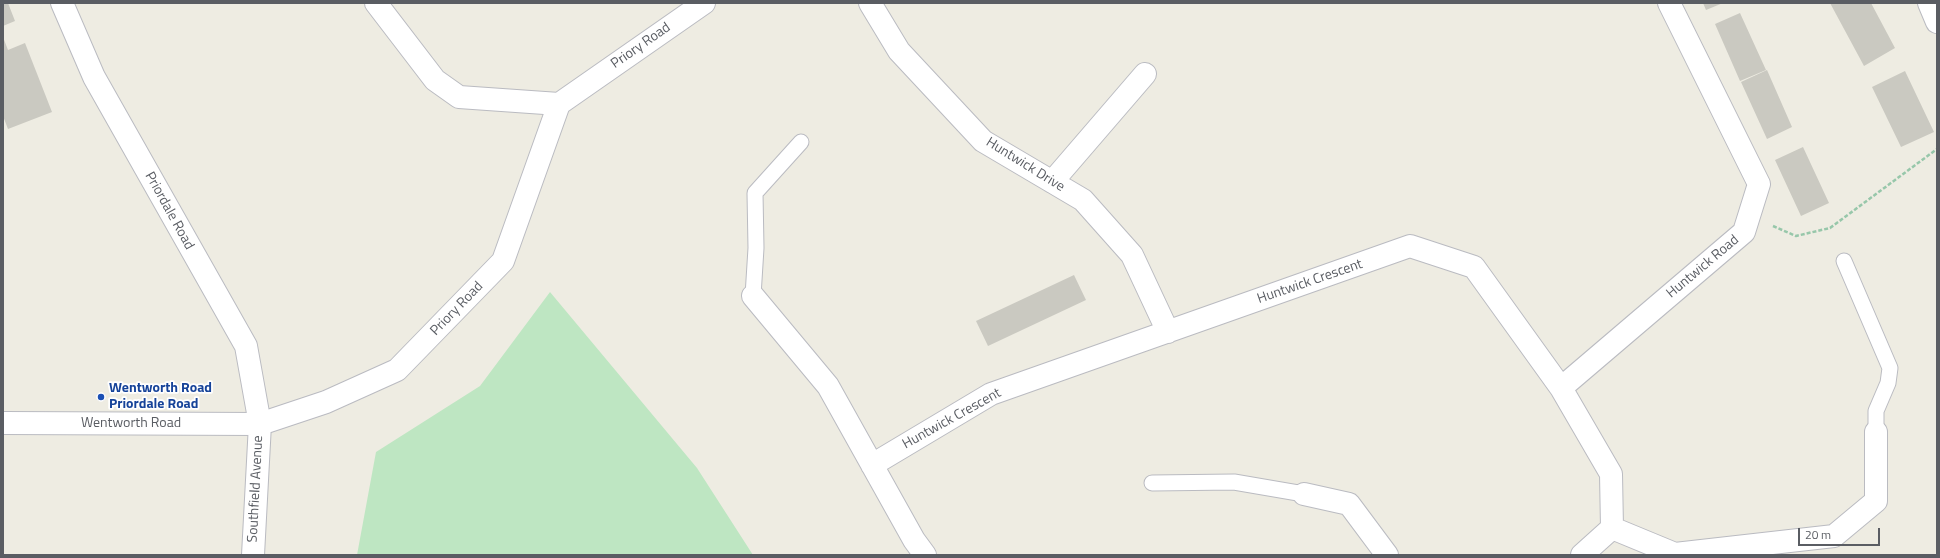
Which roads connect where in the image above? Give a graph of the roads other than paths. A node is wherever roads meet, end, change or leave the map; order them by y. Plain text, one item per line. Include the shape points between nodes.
1 (62, 3) edge
2 (376, 3) edge
3 (704, 3) edge
4 (870, 3) edge
5 (1669, 3) edge
6 (1929, 3) edge
7 (1937, 22) edge
8 (1145, 74) dead end
9 (559, 104) junction
10 (801, 142) dead end
11 (1052, 182) junction
12 (1844, 261) dead end
13 (753, 296) joint
14 (1168, 332) junction
15 (1561, 388) junction
16 (3, 424) edge
17 (260, 424) junction
18 (1876, 432) joint
19 (872, 465) junction
20 (1152, 483) dead end
21 (1304, 494) joint
22 (1612, 528) junction
23 (253, 555) edge
24 (925, 555) edge
25 (1386, 555) edge
26 (1582, 555) edge

1 - 17 street, Priordale Road via 94,77 246,346
2 - 9 street via 435,80 459,97
3 - 9 street, Priory Road
4 - 11 street, Huntwick Drive via 899,51 983,141
5 - 15 street, Huntwick Road via 1759,184 1744,232
6 - 7 street
8 - 11 street
9 - 17 street, Priory Road via 503,261 397,370 326,402
10 - 13 lane via 755,193 756,248
11 - 14 street, Huntwick Drive via 1083,200 1132,255
12 - 18 lane via 1890,368 1888,383 1876,411
13 - 19 street via 828,386
14 - 15 street, Huntwick Crescent via 1410,246 1474,267
14 - 19 street, Huntwick Crescent via 991,394
15 - 22 street, Huntwick Crescent via 1611,474
16 - 17 street, Wentworth Road
17 - 23 street, Southfield Avenue
18 - 22 street via 1876,501 1834,536 1675,554
19 - 24 street
20 - 21 lane via 1234,482
21 - 25 street via 1348,504
22 - 26 street

